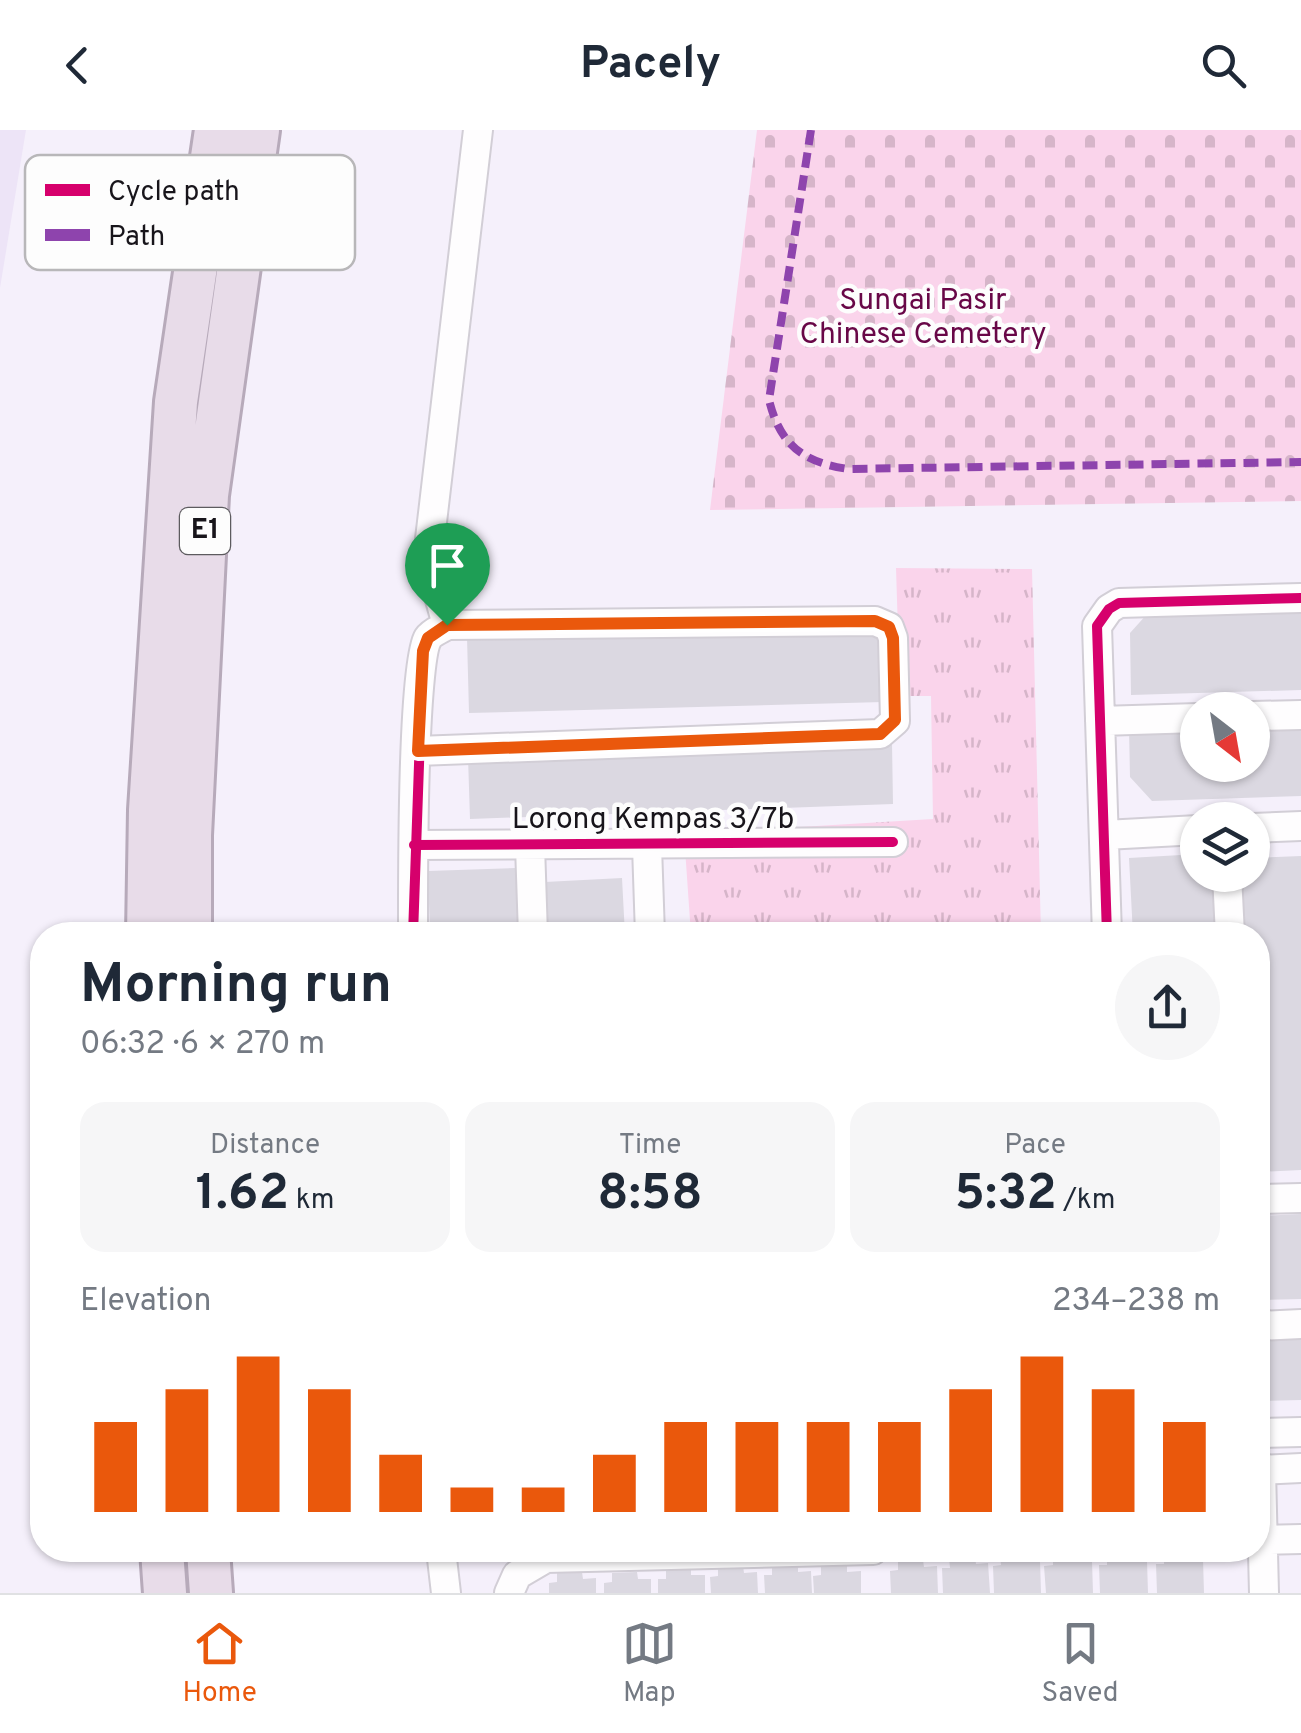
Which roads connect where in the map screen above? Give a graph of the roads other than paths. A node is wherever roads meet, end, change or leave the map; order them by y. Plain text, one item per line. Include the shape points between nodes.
1 (216, 130) edge
2 (258, 130) edge
3 (478, 130) edge
4 (212, 155) edge
5 (255, 155) edge
6 (195, 270) edge
7 (238, 270) edge
8 (1301, 598) edge
9 (447, 625) junction
10 (1301, 715) edge
11 (1270, 716) edge
12 (1180, 719) edge
13 (1100, 721) junction
14 (418, 751) junction
15 (1301, 826) edge
16 (1270, 827) edge
17 (1180, 831) edge
18 (1105, 835) junction
19 (893, 842) dead end
20 (414, 845) junction
21 (530, 846) junction
22 (646, 846) junction
23 (1228, 892) edge
24 (148, 922) edge
25 (190, 922) edge
26 (412, 922) edge
27 (533, 922) edge
28 (649, 922) edge
29 (1107, 922) edge
30 (1229, 922) edge
31 (1301, 1198) edge
32 (1270, 1199) edge
33 (1301, 1324) edge
34 (1270, 1325) edge
35 (1301, 1432) edge
36 (1270, 1433) edge
37 (1301, 1468) edge
38 (1270, 1470) edge
39 (1301, 1538) edge
40 (1270, 1540) edge
41 (163, 1562) edge
42 (209, 1562) edge
43 (537, 1562) edge
44 (1262, 1562) edge
45 (165, 1593) edge
46 (211, 1593) edge
47 (509, 1593) edge
48 (1264, 1593) edge

1 - 4 highway, E1
2 - 5 highway, E1
3 - 9 street via 428,556
6 - 24 highway, E1 via 176,402
7 - 25 highway, E1 via 207,496
8 - 13 street via 1109,608 1098,626
9 - 14 street via 428,638 423,651
9 - 14 street via 875,621 889,627 893,638 895,720 880,734
10 - 11 street
12 - 13 street
13 - 18 street
14 - 20 street
15 - 16 street
17 - 18 street
18 - 29 street
19 - 22 street, Lorong Kempas 3/7b
20 - 21 street, Lorong Kempas 3/7b
20 - 26 street
21 - 22 street, Lorong Kempas 3/7b
21 - 27 street
22 - 28 street
23 - 30 street
31 - 32 street
33 - 34 street
35 - 36 street
37 - 38 street
39 - 40 street
41 - 45 highway
42 - 46 highway
43 - 47 street via 518,1575
44 - 48 street

